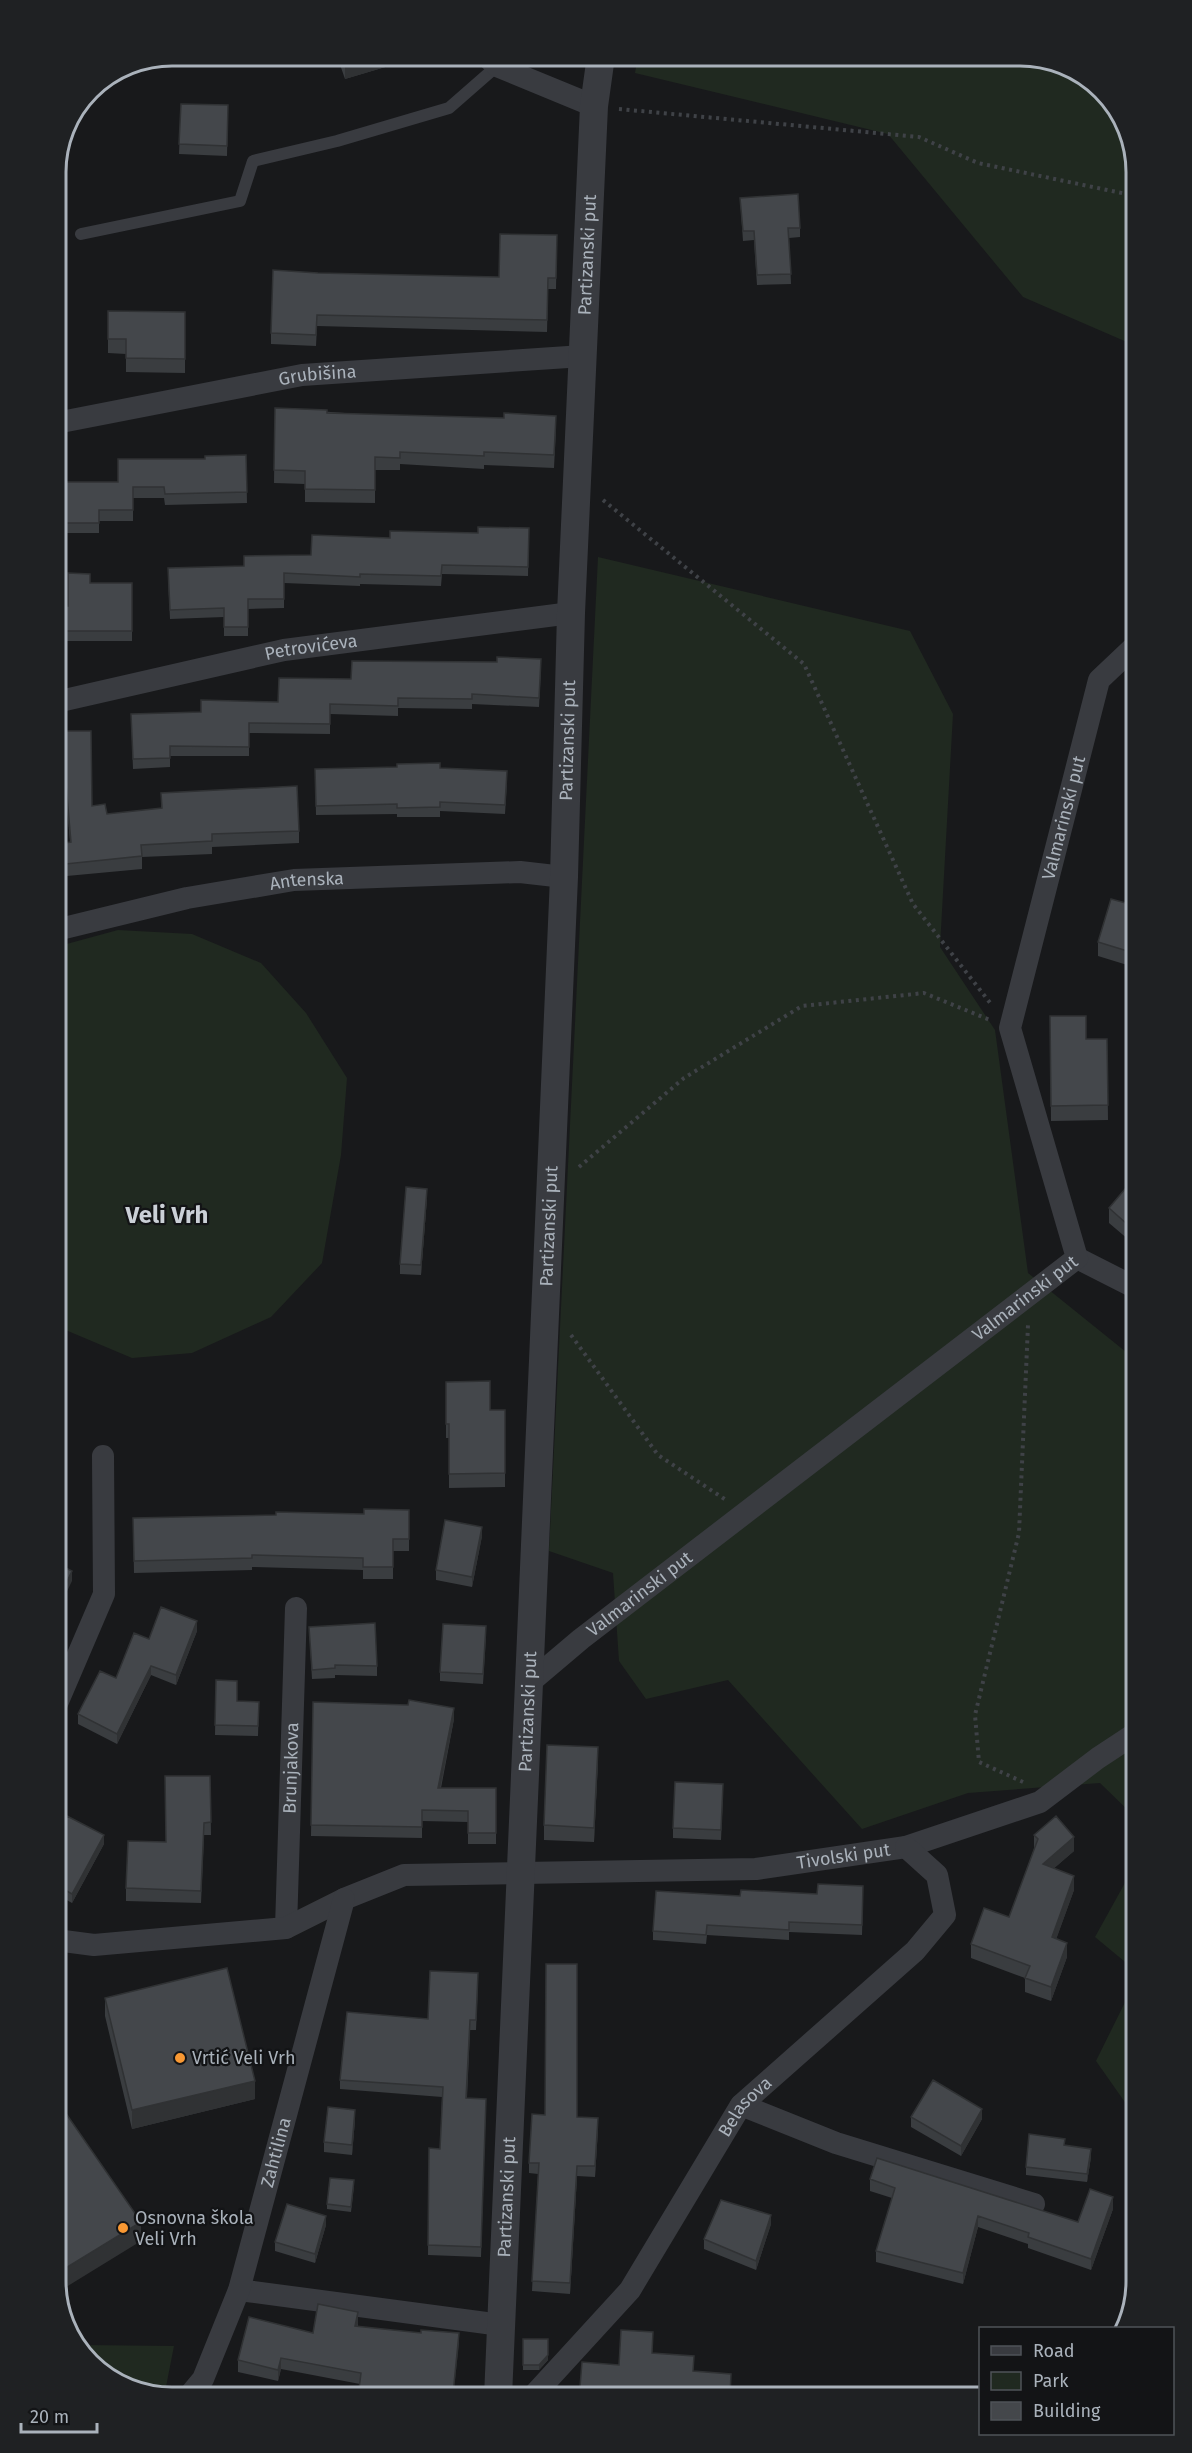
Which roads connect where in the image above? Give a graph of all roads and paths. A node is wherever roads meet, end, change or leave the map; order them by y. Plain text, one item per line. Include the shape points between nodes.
1 (488, 66) edge
2 (503, 66) edge
3 (600, 66) edge
4 (594, 106) junction
5 (1126, 194) edge
6 (81, 234) dead end
7 (583, 356) junction
8 (66, 421) edge
9 (578, 480) junction
10 (571, 614) junction
11 (1126, 655) edge
12 (66, 700) edge
13 (564, 877) junction
14 (66, 928) edge
15 (1010, 1028) junction
16 (550, 1192) junction
17 (1077, 1258) junction
18 (1126, 1282) edge
19 (1029, 1295) junction
20 (545, 1301) junction
21 (103, 1456) dead end
22 (745, 1513) junction
23 (296, 1608) dead end
24 (66, 1683) edge
25 (529, 1683) junction
26 (1126, 1740) edge
27 (1049, 1794) junction
28 (906, 1847) junction
29 (520, 1872) junction
30 (344, 1899) junction
31 (286, 1928) junction
32 (66, 1942) edge
33 (741, 2105) junction
34 (1034, 2204) dead end
35 (239, 2290) junction
36 (501, 2325) junction
37 (196, 2387) edge
38 (498, 2387) edge
39 (541, 2387) edge

1 - 6 lane via 450,108 253,161 240,201
2 - 4 street
3 - 4 street, Partizanski put
4 - 5 path via 919,137 978,163
4 - 7 street, Partizanski put
7 - 8 street, Grubišina via 302,375
7 - 9 street, Partizanski put
9 - 10 street, Partizanski put
9 - 15 path via 804,664 913,904
10 - 12 street, Petrovićeva via 284,650
10 - 13 street, Partizanski put
11 - 15 street, Valmarinski put via 1099,680
13 - 14 street, Antenska via 520,872 294,880 187,898
13 - 16 street, Partizanski put
15 - 16 path via 924,993 802,1006 684,1078
15 - 17 street, Valmarinski put
16 - 20 street, Partizanski put
17 - 18 street
17 - 19 street, Valmarinski put
19 - 22 street, Valmarinski put
19 - 27 path via 1019,1533 975,1715 980,1762
20 - 22 path via 658,1455
20 - 25 street, Partizanski put
21 - 24 street via 104,1594
22 - 25 street, Valmarinski put
23 - 31 street, Brunjakova
25 - 29 street, Partizanski put
26 - 27 street, Tivolski put
27 - 28 street, Tivolski put via 1040,1802
28 - 29 street, Tivolski put via 756,1869
28 - 33 street, Belasova via 937,1875 945,1915 915,1951
29 - 30 street via 404,1875
29 - 36 street, Partizanski put
30 - 31 street
30 - 35 street, Zahtilina
31 - 32 street via 94,1946
33 - 34 street via 836,2143
33 - 39 street, Belasova via 630,2290
35 - 36 street
35 - 37 street, Zahtilina
36 - 38 street, Partizanski put

